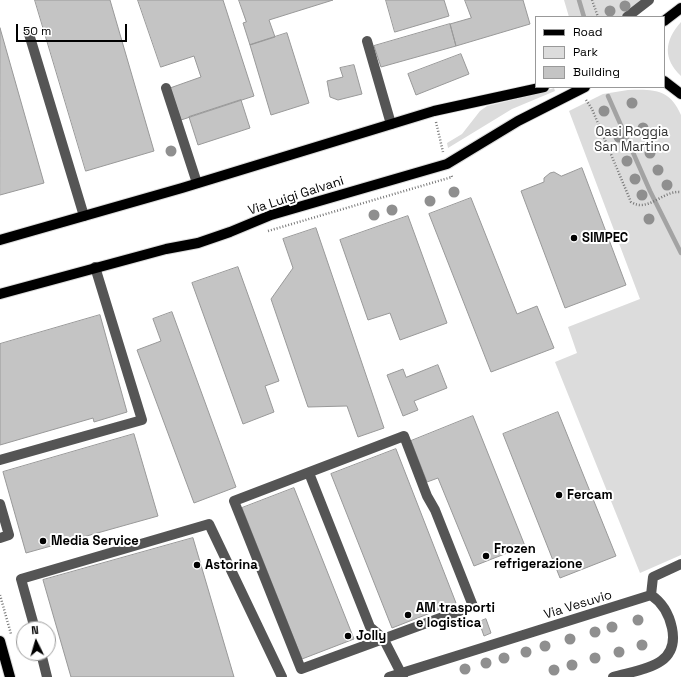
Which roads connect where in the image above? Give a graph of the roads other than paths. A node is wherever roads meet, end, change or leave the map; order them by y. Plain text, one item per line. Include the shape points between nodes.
1 (649, 0) edge
2 (681, 8) edge
3 (628, 16) edge
4 (665, 20) edge
5 (29, 34) dead end
6 (367, 41) dead end
7 (665, 83) edge
8 (166, 88) dead end
9 (539, 88) edge
10 (583, 88) edge
11 (681, 94) edge
12 (391, 124) junction
13 (197, 183) junction
14 (84, 216) junction
15 (0, 240) edge
16 (95, 267) junction
17 (0, 294) edge
18 (0, 460) edge
19 (309, 473) junction
20 (0, 504) edge
21 (0, 538) edge
22 (681, 564) edge
23 (651, 595) junction
24 (33, 621) edge
25 (383, 638) junction
26 (0, 641) edge
27 (43, 661) edge
28 (402, 675) edge
29 (10, 677) edge
30 (47, 677) edge
31 (282, 677) edge
32 (389, 677) edge
33 (613, 677) edge

1 - 3 street
2 - 4 main road
5 - 14 street
6 - 12 street
7 - 11 main road
8 - 13 street
9 - 12 main road via 434,111
10 - 16 main road, Via Luigi Galvani via 518,122 447,164 271,215 198,243 166,248
12 - 13 main road
13 - 14 main road
14 - 15 main road
16 - 17 main road, Via Luigi Galvani
16 - 18 street via 142,420
19 - 25 street via 370,627
19 - 25 street via 234,501 301,669
19 - 25 street via 404,436 473,606
20 - 21 street via 9,535
22 - 23 street via 653,577
23 - 28 street, Via Vesuvio
23 - 33 street via 660,601 670,618 674,637 671,653 659,664
24 - 31 street via 21,579 209,524
25 - 28 street
26 - 29 main road
27 - 30 street
28 - 32 street, Via Vesuvio

